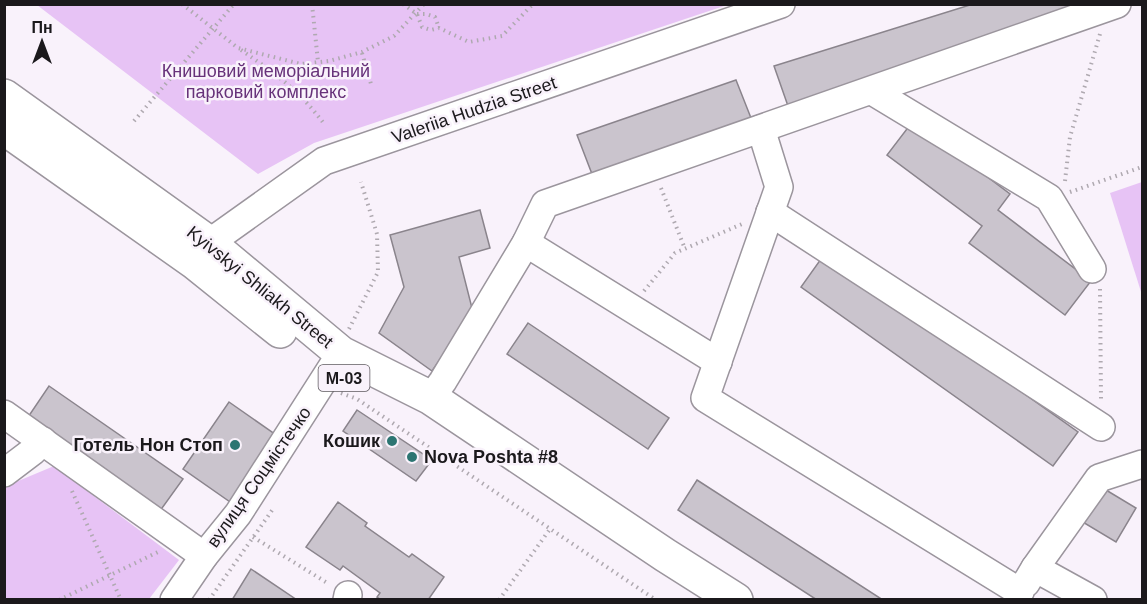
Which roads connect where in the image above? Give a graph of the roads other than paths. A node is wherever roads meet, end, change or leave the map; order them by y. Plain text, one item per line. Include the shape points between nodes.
1 (781, 4) edge
2 (1113, 6) edge
3 (872, 91) junction
4 (4, 96) edge
5 (4, 128) edge
6 (761, 129) junction
7 (770, 212) junction
8 (526, 243) junction
9 (202, 253) junction
10 (1092, 269) road end
11 (335, 361) junction
12 (718, 362) junction
13 (431, 398) junction
14 (4, 414) edge
15 (1101, 427) road end
16 (43, 441) junction
17 (1143, 464) edge
18 (4, 473) edge
19 (204, 556) junction
20 (1035, 568) junction
21 (1018, 596) edge
22 (174, 600) edge
23 (704, 600) edge
24 (736, 600) edge
25 (1093, 600) edge

1 - 9 street, Valeriia Hudzia Street via 324,161
2 - 3 street
3 - 6 street
3 - 10 street via 1056,196
4 - 9 highway, Kyivskyi Shliakh Street / М-03
5 - 9 highway, Kyivskyi Shliakh Street / М-03
6 - 7 street via 779,187
6 - 8 street via 545,204
7 - 12 street
7 - 15 street
8 - 12 street
8 - 13 street
9 - 11 highway, Kyivskyi Shliakh Street / М-03
11 - 13 highway, Kyivskyi Shliakh Street / М-03
11 - 19 street, вулиця Соцмістечко via 238,514
11 - 23 highway, Kyivskyi Shliakh Street / М-03
12 - 21 street via 705,398
13 - 24 highway, Kyivskyi Shliakh Street / М-03
14 - 16 street
16 - 18 street
16 - 19 street
17 - 20 street via 1100,478
19 - 22 street, вулиця Соцмістечко
20 - 21 street
20 - 25 street

